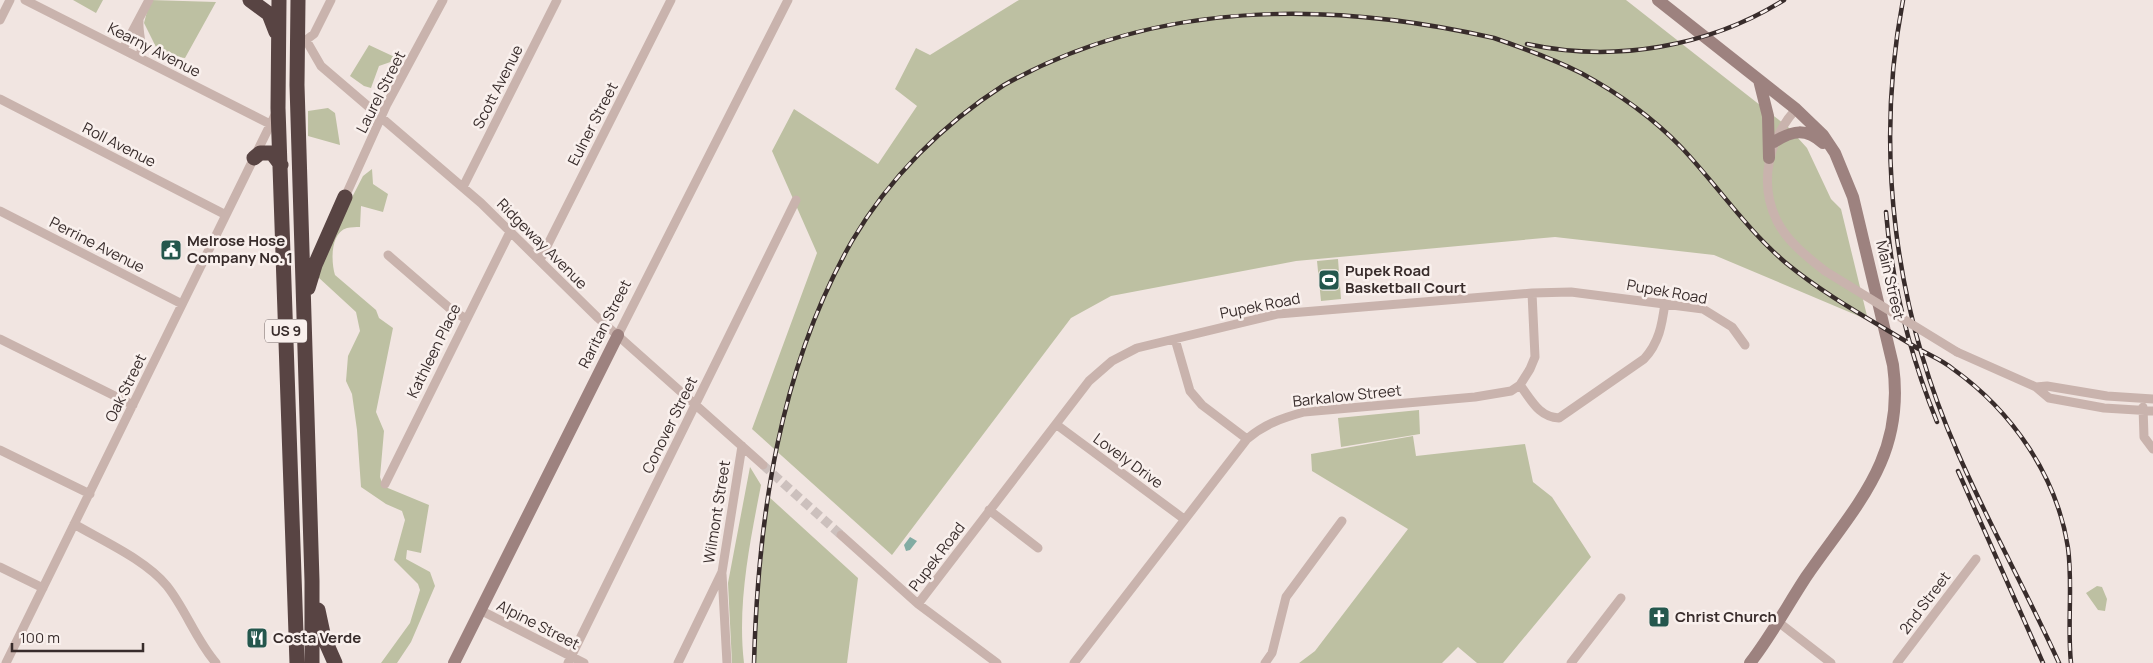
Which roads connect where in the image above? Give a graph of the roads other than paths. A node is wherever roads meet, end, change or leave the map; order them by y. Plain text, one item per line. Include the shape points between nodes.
1 (10, 0) edge
2 (25, 0) edge
3 (149, 0) edge
4 (250, 0) edge
5 (279, 0) edge
6 (331, 0) edge
7 (443, 0) edge
8 (557, 0) edge
9 (671, 0) edge
10 (788, 0) edge
11 (1658, 0) edge
12 (298, 6) edge
13 (141, 15) junction
14 (0, 20) edge
15 (278, 39) junction
16 (306, 40) junction
17 (123, 49) junction
18 (140, 58) junction
19 (1759, 80) junction
20 (0, 99) edge
21 (278, 108) junction
22 (1796, 109) junction
23 (382, 117) junction
24 (270, 124) junction
25 (1774, 142) junction
26 (1835, 153) junction
27 (254, 158) junction
28 (1769, 158) junction
29 (281, 165) junction
30 (463, 187) junction
31 (345, 197) joint
32 (796, 200) dead end
33 (0, 211) edge
34 (226, 214) junction
35 (511, 230) junction
36 (388, 255) dead end
37 (540, 260) junction
38 (1532, 293) junction
39 (1665, 303) junction
40 (182, 304) junction
41 (304, 310) junction
42 (465, 318) junction
43 (618, 335) junction
44 (0, 339) edge
45 (1175, 339) junction
46 (1745, 345) dead end
47 (1520, 385) junction
48 (2036, 387) junction
49 (2148, 400) edge
50 (696, 403) junction
51 (133, 405) junction
52 (2143, 411) junction
53 (2153, 411) edge
54 (1057, 425) junction
55 (1247, 439) junction
56 (742, 446) junction
57 (2153, 449) edge
58 (0, 450) edge
59 (763, 465) tunnel mouth
60 (384, 484) dead end
61 (90, 494) junction
62 (989, 510) junction
63 (1184, 518) junction
64 (1342, 521) dead end
65 (74, 524) junction
66 (841, 535) tunnel mouth
67 (1038, 548) dead end
68 (1976, 559) dead end
69 (0, 567) edge
70 (722, 572) junction
71 (312, 581) junction
72 (43, 588) junction
73 (1621, 598) dead end
74 (918, 604) junction
75 (480, 610) junction
76 (1777, 621) junction
77 (569, 660) edge
78 (995, 662) edge
79 (6, 663) edge
80 (216, 663) edge
81 (297, 663) edge
82 (312, 663) edge
83 (335, 663) edge
84 (454, 663) edge
85 (584, 663) edge
86 (678, 663) edge
87 (727, 663) edge
88 (1074, 663) edge
89 (1266, 663) edge
90 (1571, 663) edge
91 (1740, 663) edge
92 (1750, 663) edge
93 (1831, 663) edge
94 (1896, 663) edge

1 - 14 street
2 - 17 street, Kearny Avenue
3 - 13 street
4 - 15 highway via 269,14
5 - 15 highway, US 9
6 - 16 street via 314,34
7 - 23 street, Laurel Street
8 - 30 street, Scott Avenue
9 - 37 street, Eulner Street
10 - 43 street, Raritan Street
11 - 19 main road, Main Street
12 - 16 highway
12 - 41 highway, US 9 via 297,85
13 - 17 street
13 - 18 street via 138,32 142,51
15 - 21 highway, US 9
16 - 23 street, Ridgeway Avenue via 321,66
17 - 18 street, Kearny Avenue
18 - 24 street, Kearny Avenue
19 - 22 main road, Main Street
19 - 28 main road via 1768,116
20 - 34 street, Roll Avenue
21 - 24 street, Oak Street
21 - 29 highway, US 9
22 - 25 street
22 - 26 main road, Main Street via 1823,135
23 - 30 street, Ridgeway Avenue
23 - 31 street, Laurel Street
24 - 27 street, Oak Street
25 - 26 main road via 1794,131 1804,132 1816,137
25 - 28 street
26 - 76 main road, Main Street via 1853,197 1893,365 1894,415 1885,452 1862,500
27 - 29 highway via 260,153 272,154
27 - 34 street, Oak Street
28 - 48 street, bridge via 1768,184 1777,221 1798,248 1825,271 1957,352
29 - 81 highway, US 9
30 - 35 street, Ridgeway Avenue
31 - 41 highway via 315,265
32 - 50 street, Conover Street
33 - 40 street, Perrine Avenue
34 - 40 street, Oak Street
35 - 37 street, Ridgeway Avenue
35 - 42 street, Kathleen Place
36 - 42 street
37 - 43 street, Ridgeway Avenue
38 - 39 street, Pupek Road via 1571,292
38 - 45 street, Pupek Road via 1278,314
38 - 47 street via 1534,357
39 - 46 street, Pupek Road via 1703,309 1732,327
39 - 47 street via 1654,349 1559,418 1548,418 1540,413
40 - 51 street, Oak Street
41 - 71 highway, US 9
42 - 60 street, Kathleen Place
43 - 50 street, Ridgeway Avenue
43 - 75 main road, Raritan Street
44 - 51 street
45 - 54 street, Pupek Road via 1137,348 1112,361 1089,380
45 - 55 street via 1190,391 1202,405
47 - 55 street, Barkalow Street via 1495,395 1304,412 1279,418
48 - 49 street
48 - 52 street via 2049,398
49 - 52 street
50 - 56 street, Ridgeway Avenue
50 - 77 street, Conover Street
51 - 61 street, Oak Street
52 - 53 street
52 - 57 street via 2144,437
54 - 62 street, Pupek Road
54 - 63 street, Lovely Drive
55 - 63 street, Barkalow Street
56 - 59 street, Ridgeway Avenue
56 - 70 street, Wilmont Street
58 - 61 street
61 - 65 street, Oak Street
62 - 67 street
62 - 74 street, Pupek Road
63 - 88 street, Barkalow Street
64 - 89 street via 1286,597 1272,653
65 - 72 street, Oak Street
65 - 80 street via 137,561 165,584
66 - 74 street
68 - 94 street, 2nd Street
69 - 72 street
70 - 86 street, Wilmont Street
70 - 87 street
71 - 82 highway, US 9
71 - 83 highway via 322,630
72 - 79 street, Oak Street
73 - 90 street
74 - 78 street
75 - 77 street, Alpine Street
75 - 84 main road, Raritan Street
76 - 91 main road, Main Street via 1764,630
76 - 92 main road, Main Street via 1771,635
76 - 93 street
77 - 85 street, Alpine Street

